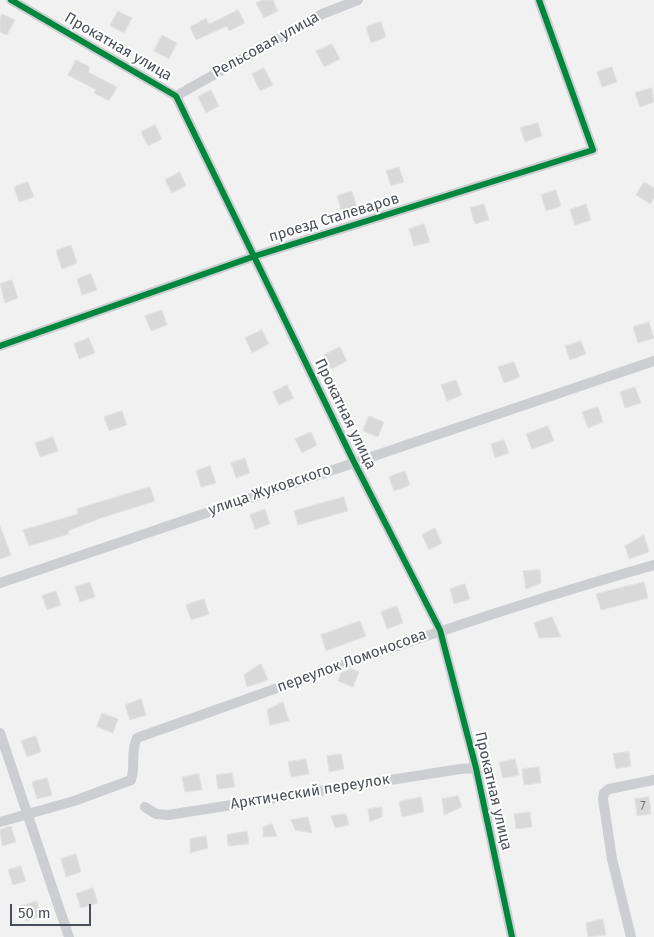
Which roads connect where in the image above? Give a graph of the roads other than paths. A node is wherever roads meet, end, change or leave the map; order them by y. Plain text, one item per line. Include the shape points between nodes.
1 (11, 0) edge
2 (358, 0) edge
3 (539, 0) edge
4 (176, 96) junction
5 (255, 256) junction
6 (0, 346) edge
7 (654, 361) edge
8 (354, 462) junction
9 (654, 565) edge
10 (0, 583) edge
11 (440, 630) junction
12 (0, 732) edge
13 (476, 768) junction
14 (654, 780) edge
15 (145, 808) dead end
16 (28, 813) junction
17 (0, 822) edge
18 (68, 937) edge
19 (512, 937) edge
20 (631, 937) edge

1 - 4 street, Прокатная улица
2 - 4 street, Рельсовая улица via 322,14
3 - 5 street, проезд Сталеваров via 593,150
4 - 5 street, Прокатная улица
5 - 6 street, проезд Сталеваров
5 - 8 street, Прокатная улица
7 - 8 street, улица Жуковского
8 - 10 street, улица Жуковского
8 - 11 street, Прокатная улица
9 - 11 street, переулок Ломоносова
11 - 13 street, Прокатная улица
11 - 16 street, переулок Ломоносова via 137,738 133,747 131,780
12 - 16 street
13 - 15 street, Арктический переулок via 168,815 156,814
13 - 19 street, Прокатная улица
14 - 20 street via 609,789 603,799 612,859
16 - 17 street
16 - 18 street

